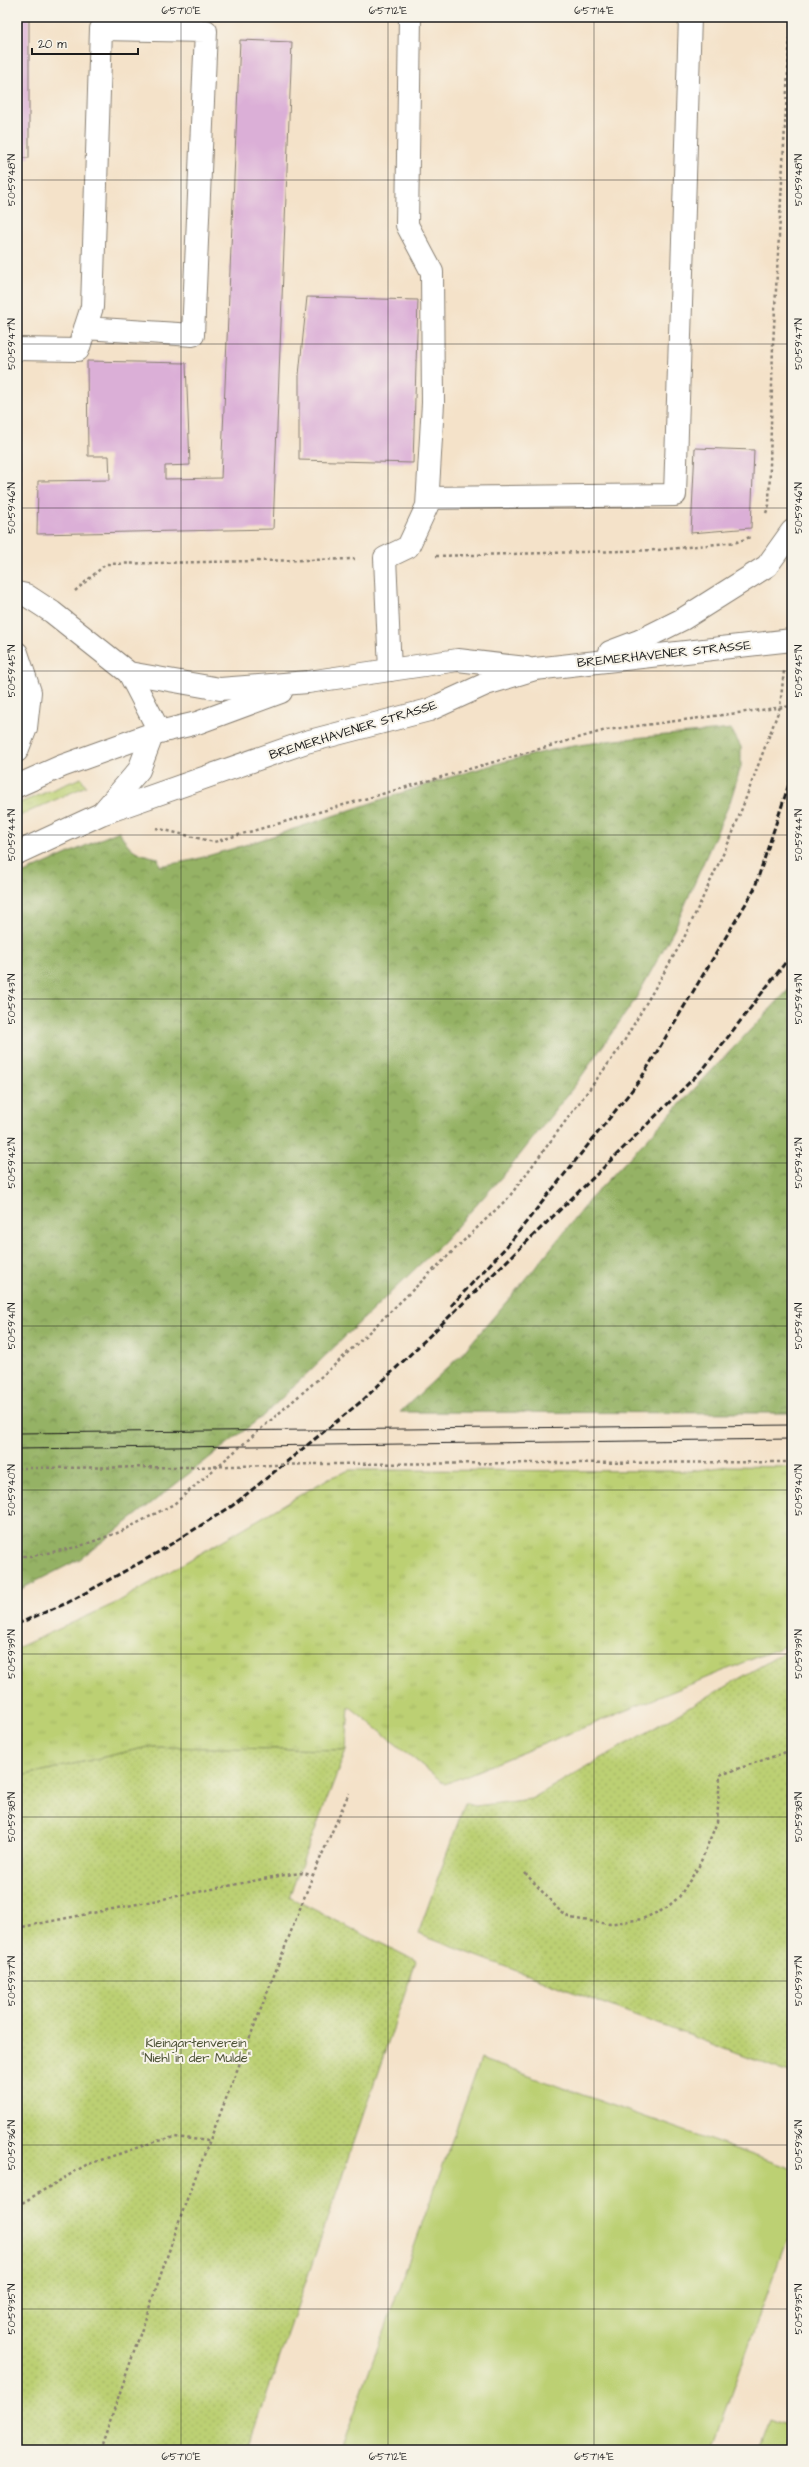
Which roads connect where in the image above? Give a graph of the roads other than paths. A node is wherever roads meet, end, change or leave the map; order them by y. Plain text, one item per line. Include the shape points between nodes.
1 (410, 17) edge
2 (690, 17) edge
3 (85, 328) junction
4 (17, 349) edge
5 (428, 498) junction
6 (792, 531) edge
7 (17, 592) edge
8 (790, 641) edge
9 (17, 653) edge
10 (577, 664) junction
11 (535, 669) junction
12 (390, 670) junction
13 (129, 673) junction
14 (308, 682) junction
15 (151, 734) junction
16 (17, 751) edge
17 (17, 786) edge
18 (102, 814) junction
19 (17, 853) edge

1 - 5 street via 406,225 432,272 433,403
2 - 5 street via 675,495
3 - 3 street via 92,307 102,29 206,31 193,335
3 - 4 street via 78,350
5 - 12 street via 427,506 408,547 385,558
6 - 10 street via 767,566 683,619 639,641
7 - 13 street, BREMERHAVENER STRASSE via 52,612
8 - 10 street, BREMERHAVENER STRASSE
9 - 16 street via 30,692 26,728
10 - 11 street, BREMERHAVENER STRASSE
11 - 12 street, BREMERHAVENER STRASSE via 458,660
11 - 18 street, BREMERHAVENER STRASSE via 486,684 429,710 306,742
12 - 14 street, BREMERHAVENER STRASSE
13 - 14 street, BREMERHAVENER STRASSE via 220,689
13 - 15 street, BREMERHAVENER STRASSE via 156,725
14 - 15 street, BREMERHAVENER STRASSE via 197,723
15 - 17 street, BREMERHAVENER STRASSE via 62,766
15 - 18 street, BREMERHAVENER STRASSE via 139,770
18 - 19 street, BREMERHAVENER STRASSE

